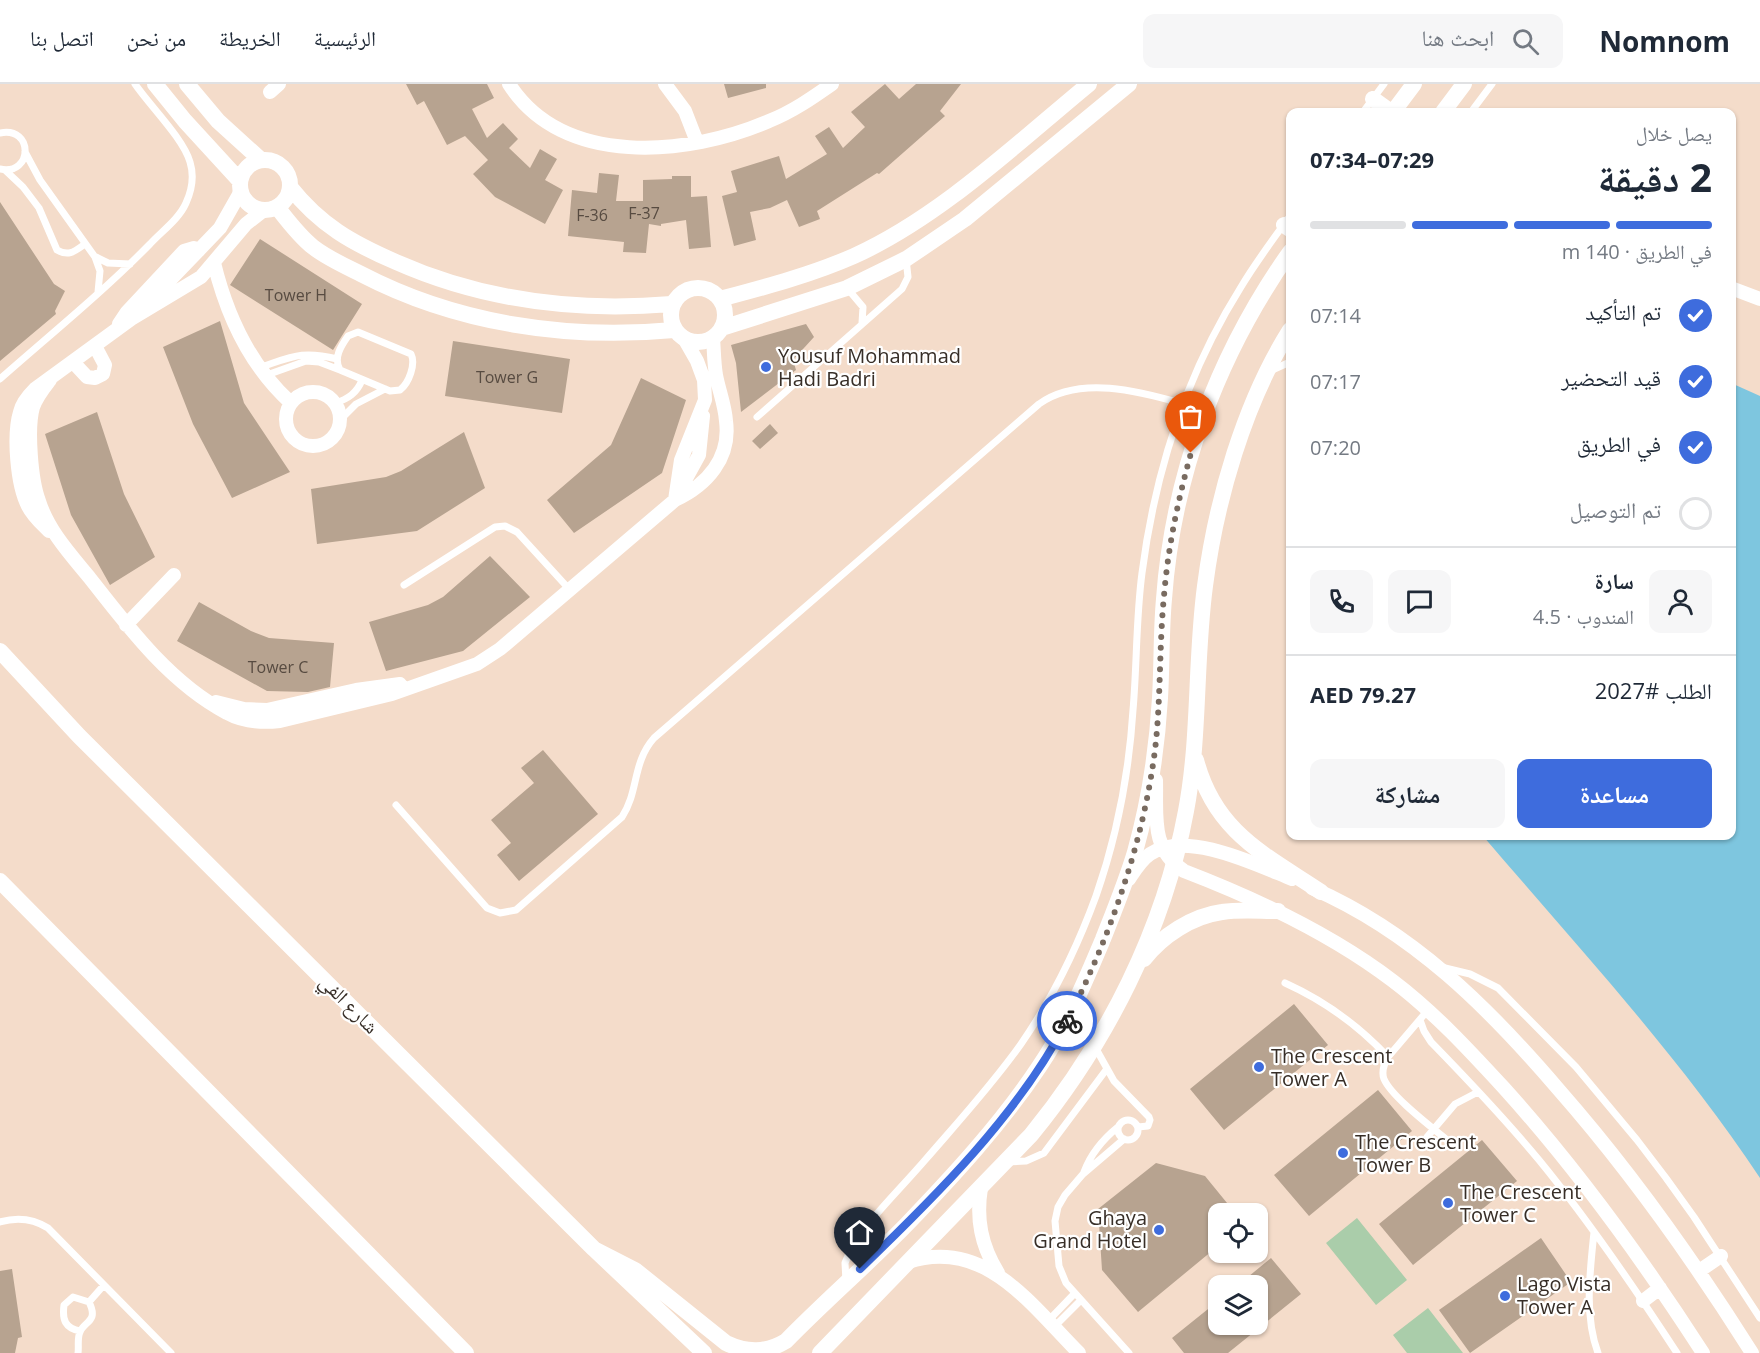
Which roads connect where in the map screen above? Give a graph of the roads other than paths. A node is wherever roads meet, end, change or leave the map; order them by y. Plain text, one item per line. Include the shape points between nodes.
1 (135, 84) edge
2 (155, 84) edge
3 (187, 84) edge
4 (509, 84) edge
5 (665, 84) edge
6 (832, 84) edge
7 (1089, 84) edge
8 (1129, 84) edge
9 (1384, 84) edge
10 (1414, 84) edge
11 (1464, 84) edge
12 (1492, 84) edge
13 (1368, 106) edge
14 (1395, 108) edge
15 (1446, 108) edge
16 (1474, 108) edge
17 (1, 131) edge
18 (697, 142) junction
19 (26, 152) junction
20 (261, 160) junction
21 (3, 170) edge
22 (241, 186) junction
23 (290, 187) junction
24 (270, 208) junction
25 (1286, 226) edge
26 (85, 244) junction
27 (200, 250) junction
28 (95, 257) junction
29 (1286, 258) edge
30 (906, 259) junction
31 (187, 263) junction
32 (214, 263) junction
33 (130, 264) junction
34 (201, 277) junction
35 (847, 288) junction
36 (222, 289) junction
37 (1736, 290) edge
38 (97, 294) junction
39 (720, 299) junction
40 (1760, 299) edge
41 (672, 304) junction
42 (131, 319) junction
43 (862, 323) junction
44 (116, 331) junction
45 (718, 333) junction
46 (680, 335) junction
47 (1286, 338) edge
48 (95, 346) junction
49 (337, 359) junction
50 (73, 363) junction
51 (1286, 364) edge
52 (340, 370) junction
53 (261, 372) junction
54 (1268, 372) junction
55 (0, 379) edge
56 (362, 380) junction
57 (386, 389) junction
58 (291, 403) junction
59 (335, 403) junction
60 (1184, 404) junction
61 (703, 409) junction
62 (757, 417) dead end
63 (341, 419) junction
64 (702, 443) junction
65 (725, 443) junction
66 (675, 500) junction
67 (174, 575) dead end
68 (404, 585) dead end
69 (570, 590) junction
70 (126, 625) junction
71 (0, 651) edge
72 (6, 662) edge
73 (1155, 751) junction
74 (1194, 755) junction
75 (396, 805) dead end
76 (1179, 844) junction
77 (1162, 848) junction
78 (1173, 864) junction
79 (2, 882) edge
80 (1123, 886) junction
81 (1321, 892) junction
82 (1278, 911) junction
83 (1440, 967) junction
84 (1134, 972) junction
85 (1285, 983) dead end
86 (1424, 1015) junction
87 (1095, 1046) junction
88 (1388, 1057) junction
89 (1106, 1070) junction
90 (1478, 1092) junction
91 (1118, 1127) junction
92 (1138, 1127) junction
93 (1434, 1128) junction
94 (1427, 1137) dead end
95 (1124, 1139) junction
96 (1453, 1145) dead end
97 (1007, 1162) junction
98 (1083, 1174) junction
99 (981, 1188) junction
100 (0, 1222) edge
101 (1594, 1232) junction
102 (594, 1249) junction
103 (1721, 1256) junction
104 (906, 1263) junction
105 (1699, 1271) junction
106 (999, 1275) junction
107 (846, 1282) junction
108 (104, 1285) junction
109 (1660, 1288) junction
110 (1075, 1293) junction
111 (1081, 1300) junction
112 (1643, 1301) junction
113 (89, 1302) junction
114 (1760, 1318) edge
115 (1051, 1324) junction
116 (80, 1331) junction
117 (78, 1353) edge
118 (171, 1353) edge
119 (466, 1353) edge
120 (704, 1353) edge
121 (820, 1353) edge
122 (1079, 1353) edge
123 (1129, 1353) edge
124 (1598, 1353) edge
125 (1677, 1353) edge
126 (1703, 1353) edge
127 (1752, 1353) edge

1 - 33 lane via 185,149 192,176 191,191 182,210
2 - 22 street
3 - 20 street via 218,121
4 - 18 street via 534,115 585,140 641,148
5 - 18 street via 685,111
6 - 18 street via 769,122
7 - 39 street via 949,198 887,239 820,269
8 - 30 street via 965,219
9 - 13 lane
10 - 14 street
11 - 15 street
12 - 16 lane
17 - 19 lane via 21,138
19 - 21 lane via 21,163
19 - 26 lane via 40,180
20 - 22 street via 247,167
20 - 23 street via 282,166
21 - 26 lane via 39,208 57,250 69,254
22 - 24 street via 252,206
22 - 27 street via 220,228
23 - 24 street via 283,202
23 - 41 street via 327,225 384,257 445,281 508,298 552,304 607,308
24 - 32 street via 240,230
24 - 46 street via 314,248 374,281 438,305 538,329
25 - 60 lane via 1220,323
26 - 28 lane
27 - 31 street
27 - 44 street via 189,248 180,254 127,312
28 - 33 lane via 108,263
28 - 38 lane via 100,279
29 - 73 street via 1225,362 1206,407 1178,500 1164,596
30 - 35 street
30 - 43 lane via 909,272 902,289
31 - 34 street
31 - 42 street
32 - 34 street
32 - 36 street
33 - 38 lane
34 - 36 street
34 - 42 street
35 - 43 lane via 863,307
35 - 45 street
36 - 53 street via 232,319
37 - 40 street
38 - 55 lane
39 - 41 street via 709,290 694,288 681,293
39 - 45 street via 725,313
41 - 46 street via 670,318
42 - 44 street
43 - 62 lane
44 - 48 street
45 - 46 street via 699,343
45 - 65 street via 717,378 727,421
46 - 61 street via 704,380
47 - 54 street
48 - 50 street
48 - 50 street via 105,365 103,374 87,377
49 - 52 lane
49 - 53 lane via 303,354
49 - 57 lane via 348,336 358,332 408,351 414,362 404,387 395,392
50 - 70 street via 50,380 31,415 38,501 60,540
51 - 54 lane
52 - 53 lane via 306,361
52 - 56 lane
53 - 58 street
54 - 74 street via 1232,462 1207,575
56 - 57 lane
56 - 59 lane via 349,398
57 - 63 lane via 365,398
58 - 59 street via 313,392
58 - 63 street via 287,428 305,446 322,446 330,441
59 - 63 street
60 - 75 lane via 1142,393 1098,389 1076,389 1039,404 654,738 641,756 632,798 622,817 516,910 500,913 487,908
60 - 107 lane via 1163,467 1147,538 1138,611 1131,739 1122,799 1085,926 1056,985 1016,1051 854,1242 845,1263
61 - 64 street
61 - 66 street via 686,446
64 - 65 street
64 - 66 street via 695,465
65 - 66 street via 710,476
66 - 69 street
67 - 70 street
68 - 69 lane via 495,527 506,526 517,532
69 - 70 street via 489,657 465,669 375,699 273,722 240,719 202,698
71 - 72 street, شارع الفي
72 - 102 street, شارع الفي
73 - 77 street via 1157,830
73 - 80 street via 1135,851
74 - 76 street
74 - 81 street via 1206,792 1226,822 1250,845
76 - 77 street
76 - 78 street
76 - 81 street via 1218,852
77 - 78 street
77 - 80 street via 1149,855
78 - 82 street
78 - 84 street
79 - 119 street
80 - 107 street via 1082,990 1039,1067 959,1168
81 - 83 street via 1383,926
82 - 84 street via 1207,915 1175,930
82 - 86 street via 1393,981
83 - 103 lane via 1455,969 1498,988 1543,1033 1637,1140
83 - 105 street via 1497,1022 1580,1113
84 - 87 street
85 - 88 lane via 1341,1014
86 - 88 lane
86 - 90 lane via 1424,1031 1431,1042
86 - 109 street via 1472,1053 1538,1125
87 - 89 lane
87 - 97 street via 1054,1107
88 - 93 lane via 1384,1079
89 - 92 lane via 1149,1117 1148,1126
89 - 97 lane via 1044,1152 1026,1161
90 - 93 lane via 1455,1104
90 - 101 lane via 1540,1162
91 - 92 lane via 1128,1119
91 - 95 lane
91 - 98 lane via 1092,1153
92 - 95 lane via 1133,1138
93 - 94 lane
93 - 96 lane
95 - 98 lane
97 - 99 street
98 - 110 lane via 1061,1200 1056,1214 1059,1266
99 - 104 street
99 - 106 street via 981,1233
100 - 108 lane via 17,1218 48,1227
101 - 112 lane
101 - 124 lane via 1589,1292
102 - 107 street via 634,1270 726,1343 746,1352 767,1351 786,1341
102 - 120 street, شارع الفي
103 - 105 street
103 - 114 lane
104 - 106 street via 933,1256 961,1258
104 - 121 street
105 - 127 street
106 - 115 street
108 - 113 lane
108 - 118 lane
109 - 112 street
109 - 126 street
110 - 111 lane
110 - 115 lane
111 - 115 lane
111 - 123 lane
112 - 125 lane
113 - 116 lane via 91,1320
113 - 116 lane via 73,1297 64,1305 63,1319
115 - 122 street
116 - 117 lane

